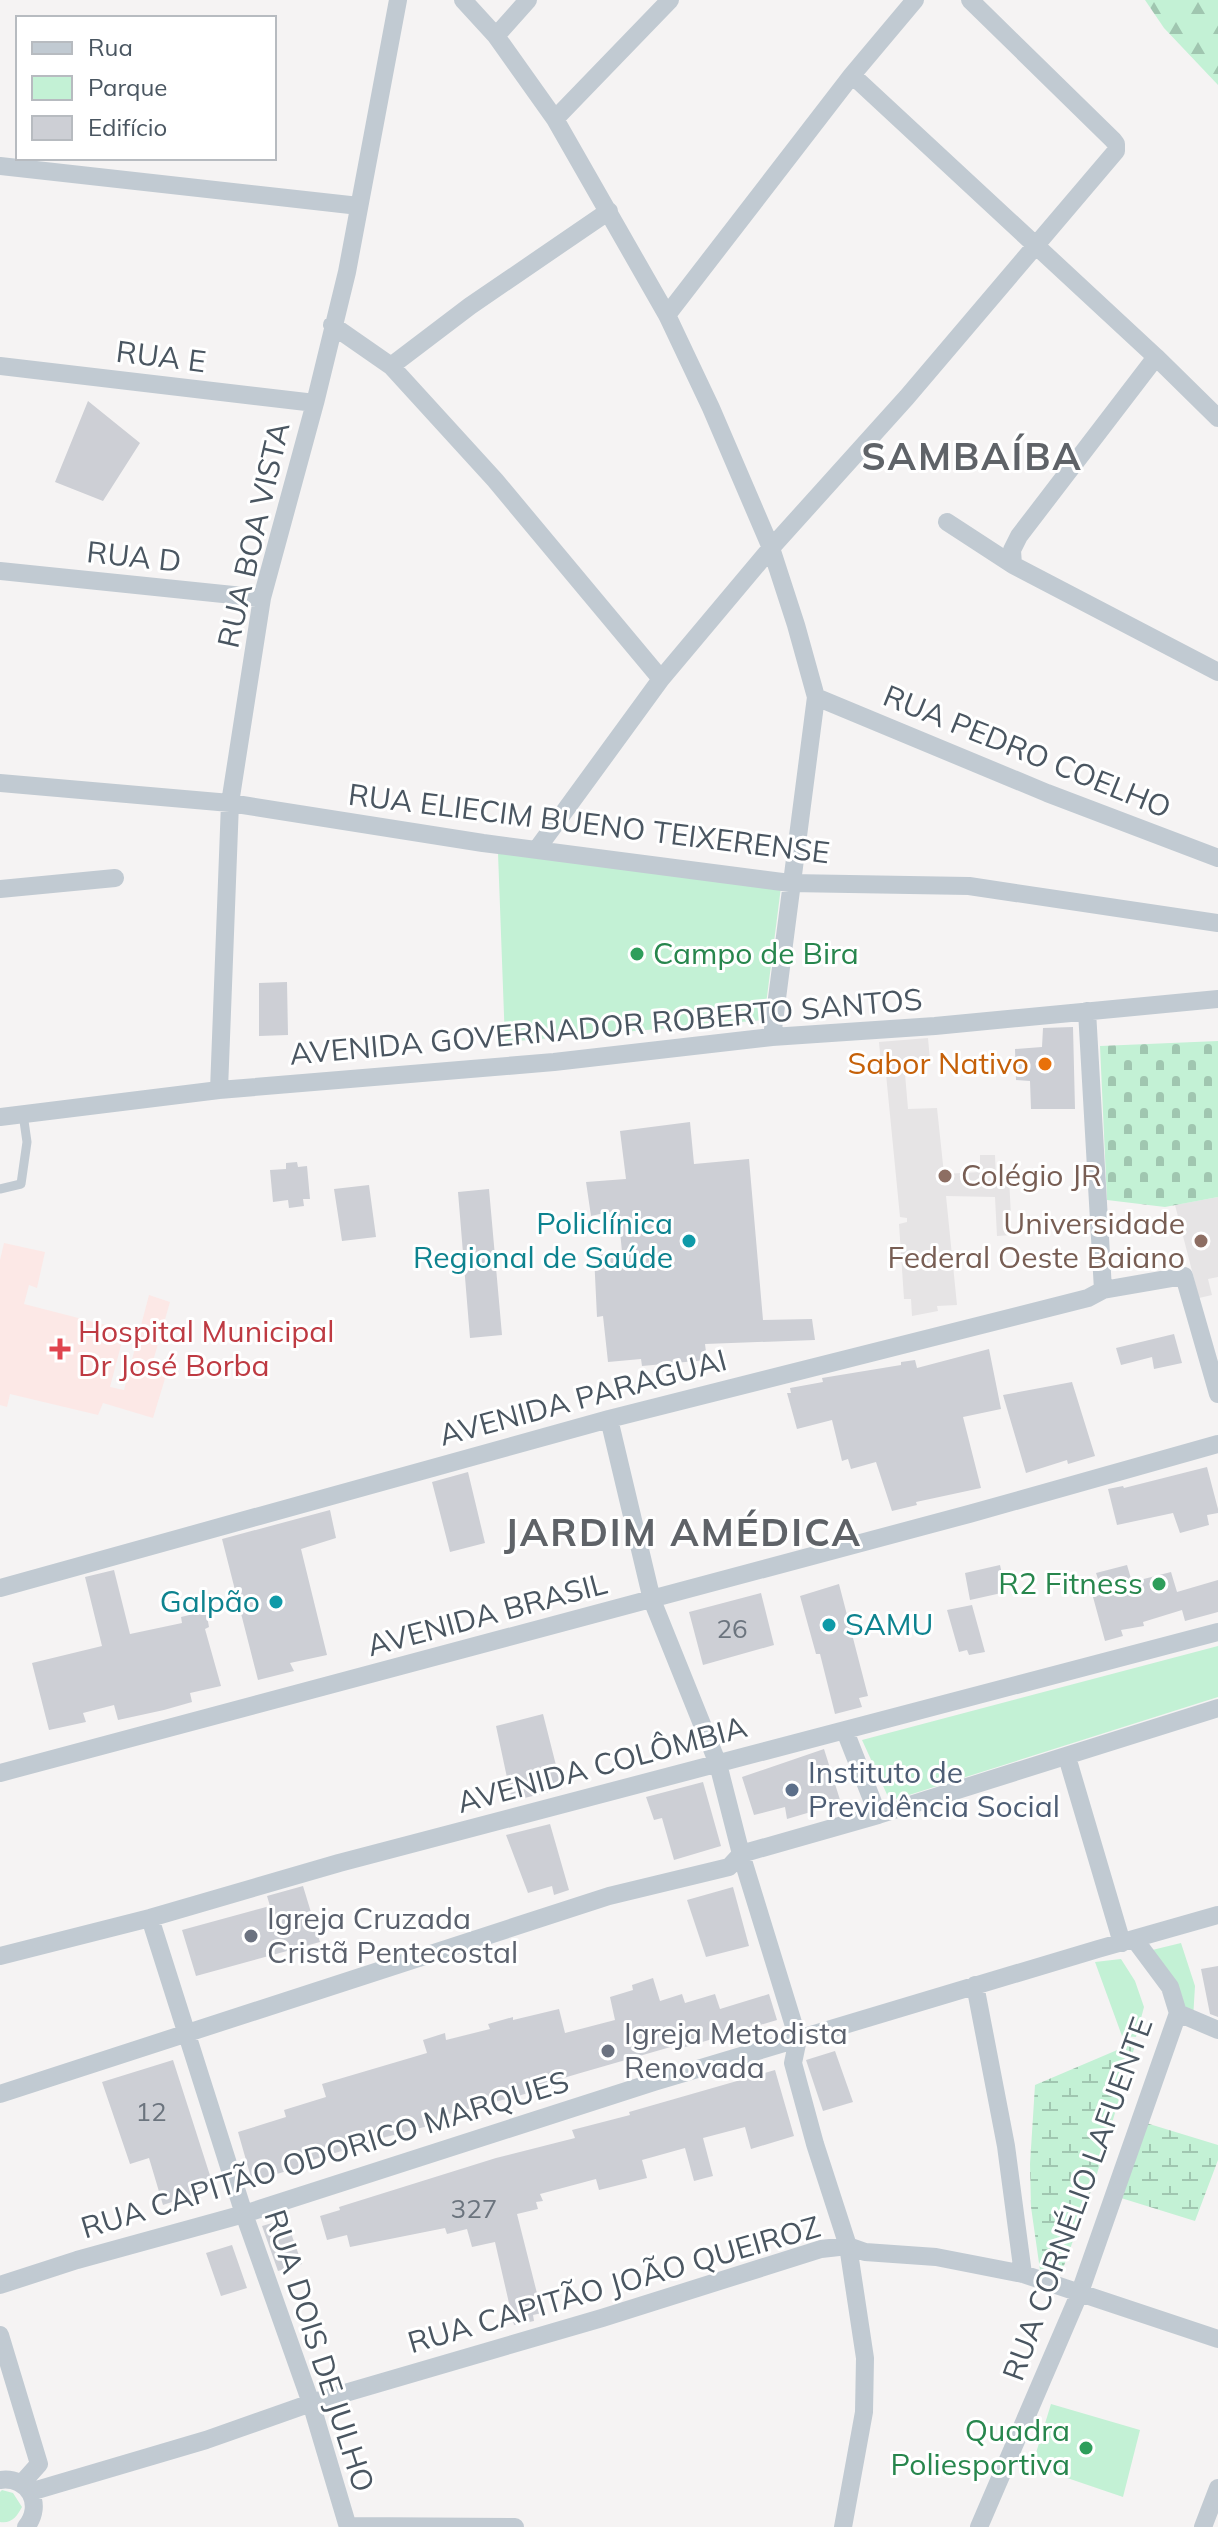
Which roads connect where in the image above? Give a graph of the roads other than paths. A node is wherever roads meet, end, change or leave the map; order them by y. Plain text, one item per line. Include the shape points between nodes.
1 (398, 0) edge
2 (463, 0) edge
3 (528, 0) edge
4 (670, 0) edge
5 (915, 0) edge
6 (970, 0) edge
7 (496, 36) junction
8 (852, 75) junction
9 (555, 119) junction
10 (0, 166) edge
11 (359, 206) junction
12 (609, 211) junction
13 (1034, 245) junction
14 (667, 315) junction
15 (332, 325) junction
16 (1156, 357) junction
17 (0, 366) edge
18 (391, 366) junction
19 (315, 403) junction
20 (1218, 418) edge
21 (947, 522) dead end
22 (771, 548) junction
23 (1013, 565) junction
24 (0, 571) edge
25 (262, 598) junction
26 (1218, 672) edge
27 (661, 679) junction
28 (816, 697) junction
29 (0, 783) edge
30 (230, 803) junction
31 (537, 849) junction
32 (1218, 858) edge
33 (115, 878) dead end
34 (790, 883) junction
35 (0, 889) edge
36 (1218, 923) edge
37 (1218, 999) edge
38 (1087, 1011) junction
39 (772, 1037) junction
40 (219, 1090) junction
41 (23, 1114) junction
42 (0, 1117) edge
43 (0, 1189) edge
44 (1103, 1290) junction
45 (1218, 1394) edge
46 (609, 1419) junction
47 (1218, 1444) edge
48 (0, 1588) edge
49 (652, 1600) junction
50 (1218, 1632) edge
51 (1218, 1708) edge
52 (845, 1731) junction
53 (1067, 1757) junction
54 (718, 1764) junction
55 (0, 1773) edge
56 (878, 1815) junction
57 (741, 1854) junction
58 (1218, 1915) edge
59 (150, 1918) junction
60 (1129, 1942) junction
61 (0, 1956) edge
62 (975, 1985) junction
63 (1178, 2013) junction
64 (1218, 2030) edge
65 (186, 2035) junction
66 (798, 2039) junction
67 (0, 2094) edge
68 (244, 2214) junction
69 (848, 2246) junction
70 (1023, 2274) junction
71 (0, 2285) edge
72 (1080, 2292) junction
73 (0, 2335) edge
74 (1218, 2339) edge
75 (311, 2403) junction
76 (16, 2483) edge
77 (1218, 2488) edge
78 (26, 2527) edge
79 (348, 2527) edge
80 (515, 2527) edge
81 (843, 2527) edge
82 (979, 2527) edge
83 (1203, 2527) edge

1 - 11 street, RUA BOA VISTA
2 - 7 street
3 - 7 street
4 - 9 street
5 - 8 street
6 - 13 street via 1116,144 1111,158
7 - 9 street
8 - 13 street
8 - 14 street
9 - 12 street
10 - 11 street
11 - 15 street, RUA BOA VISTA
12 - 14 street
12 - 18 street
13 - 16 street
13 - 22 street
14 - 22 street
15 - 18 street
15 - 19 street, RUA BOA VISTA
16 - 20 street
16 - 23 street via 1019,536 1012,550
17 - 19 street, RUA E
18 - 27 street via 495,480
19 - 25 street, RUA BOA VISTA
21 - 23 street
22 - 27 street
22 - 28 street
23 - 26 street
24 - 25 street, RUA D
25 - 30 street, RUA BOA VISTA
27 - 31 street
28 - 32 street, RUA PEDRO COELHO
28 - 34 street
29 - 30 street, RUA ELIECIM BUENO TEIXERENSE
30 - 31 street, RUA ELIECIM BUENO TEIXERENSE
30 - 40 street, RUA BOA VISTA
31 - 34 street, RUA ELIECIM BUENO TEIXERENSE
33 - 35 street
34 - 36 street, RUA ELIECIM BUENO TEIXERENSE via 969,886
34 - 39 street
37 - 38 street, AVENIDA GOVERNADOR ROBERTO SANTOS
38 - 39 street, AVENIDA GOVERNADOR ROBERTO SANTOS
38 - 44 street
39 - 40 street, AVENIDA GOVERNADOR ROBERTO SANTOS via 554,1062
40 - 41 street, AVENIDA GOVERNADOR ROBERTO SANTOS
41 - 42 street, AVENIDA GOVERNADOR ROBERTO SANTOS
41 - 43 lane via 27,1142 21,1184
44 - 45 street, AVENIDA PARAGUAI via 1184,1276
44 - 46 street, AVENIDA PARAGUAI
46 - 48 street, AVENIDA PARAGUAI
46 - 49 street
47 - 49 street, AVENIDA BRASIL
49 - 54 street
49 - 55 street, AVENIDA BRASIL
50 - 52 street, AVENIDA COLÔMBIA
51 - 53 street
52 - 54 street, AVENIDA COLÔMBIA
52 - 56 street
53 - 56 street
53 - 60 street
54 - 57 street
54 - 59 street, AVENIDA COLÔMBIA
56 - 57 street
57 - 65 street via 729,1867 609,1896
57 - 66 street
58 - 60 street, RUA CAPITÃO ODORICO MARQUES
59 - 61 street, AVENIDA COLÔMBIA
59 - 65 street, RUA DOIS DE JULHO
60 - 62 street, RUA CAPITÃO ODORICO MARQUES
60 - 63 street, RUA CORNÉLIO LAFUENTE via 1170,1987
62 - 66 street, RUA CAPITÃO ODORICO MARQUES
62 - 70 street via 1006,2146
63 - 64 street
63 - 72 street, RUA CORNÉLIO LAFUENTE
65 - 67 street
65 - 68 street, RUA DOIS DE JULHO
66 - 68 street, RUA CAPITÃO ODORICO MARQUES
66 - 69 street via 793,2063
68 - 71 street, RUA CAPITÃO ODORICO MARQUES
68 - 75 street, RUA DOIS DE JULHO
69 - 70 street, RUA CAPITÃO JOÃO QUEIROZ
69 - 75 street, RUA CAPITÃO JOÃO QUEIROZ via 808,2252
69 - 81 street via 865,2358 864,2412
70 - 72 street, RUA CAPITÃO JOÃO QUEIROZ
72 - 74 street, RUA CAPITÃO JOÃO QUEIROZ
72 - 82 street, RUA CORNÉLIO LAFUENTE
73 - 76 street via 39,2464
75 - 76 street, RUA CAPITÃO JOÃO QUEIROZ via 206,2440
75 - 79 street, RUA DOIS DE JULHO
76 - 78 street via 35,2506
77 - 83 street
79 - 80 street

